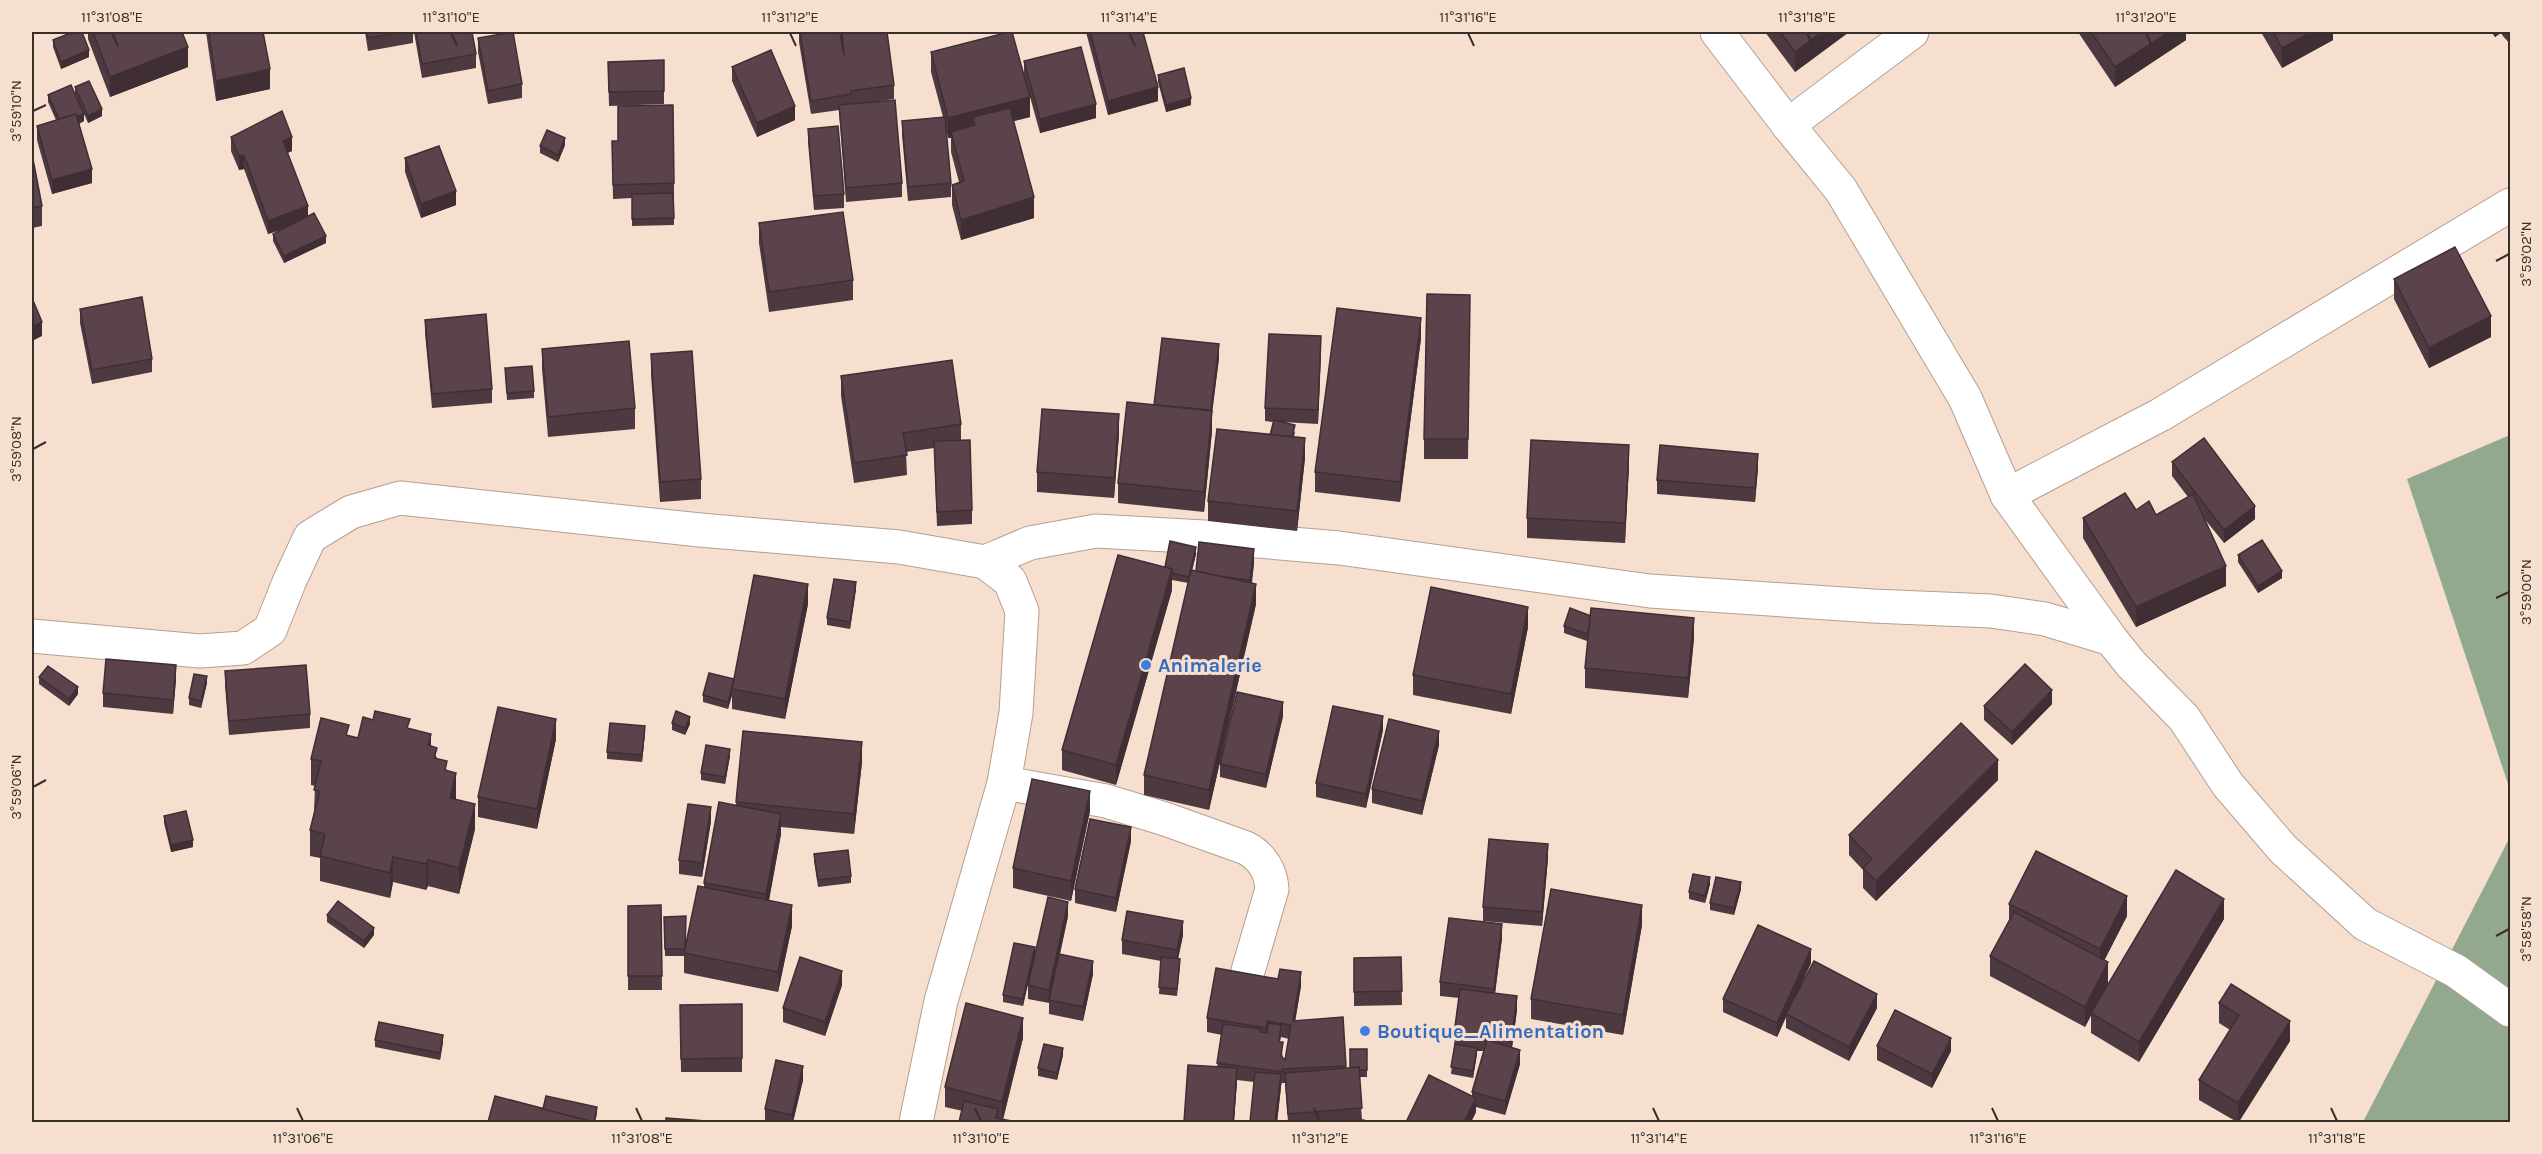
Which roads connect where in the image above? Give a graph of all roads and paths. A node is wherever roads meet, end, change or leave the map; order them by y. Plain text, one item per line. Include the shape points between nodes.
1 (1717, 32) edge
2 (1912, 32) edge
3 (1788, 125) junction
4 (2511, 205) edge
5 (2007, 495) junction
6 (986, 562) junction
7 (32, 636) edge
8 (2110, 639) junction
9 (1004, 783) junction
10 (1248, 971) edge
11 (2511, 1010) edge
12 (916, 1122) edge

1 - 3 street
2 - 3 street
3 - 5 street via 1841,190 1965,398
4 - 5 street via 2160,415
5 - 8 street
6 - 7 street via 899,547 400,498 351,512 310,537 270,630 243,648 200,651
6 - 8 street via 1030,543 1096,531 1222,538 1339,548 1650,591 1990,611 2045,620
6 - 9 street via 1010,581 1022,611 1016,713
8 - 11 street via 2184,718 2229,785 2283,849 2365,924 2456,971
9 - 10 street via 1106,801 1257,854 1271,877 1272,889
9 - 12 street via 941,1001

